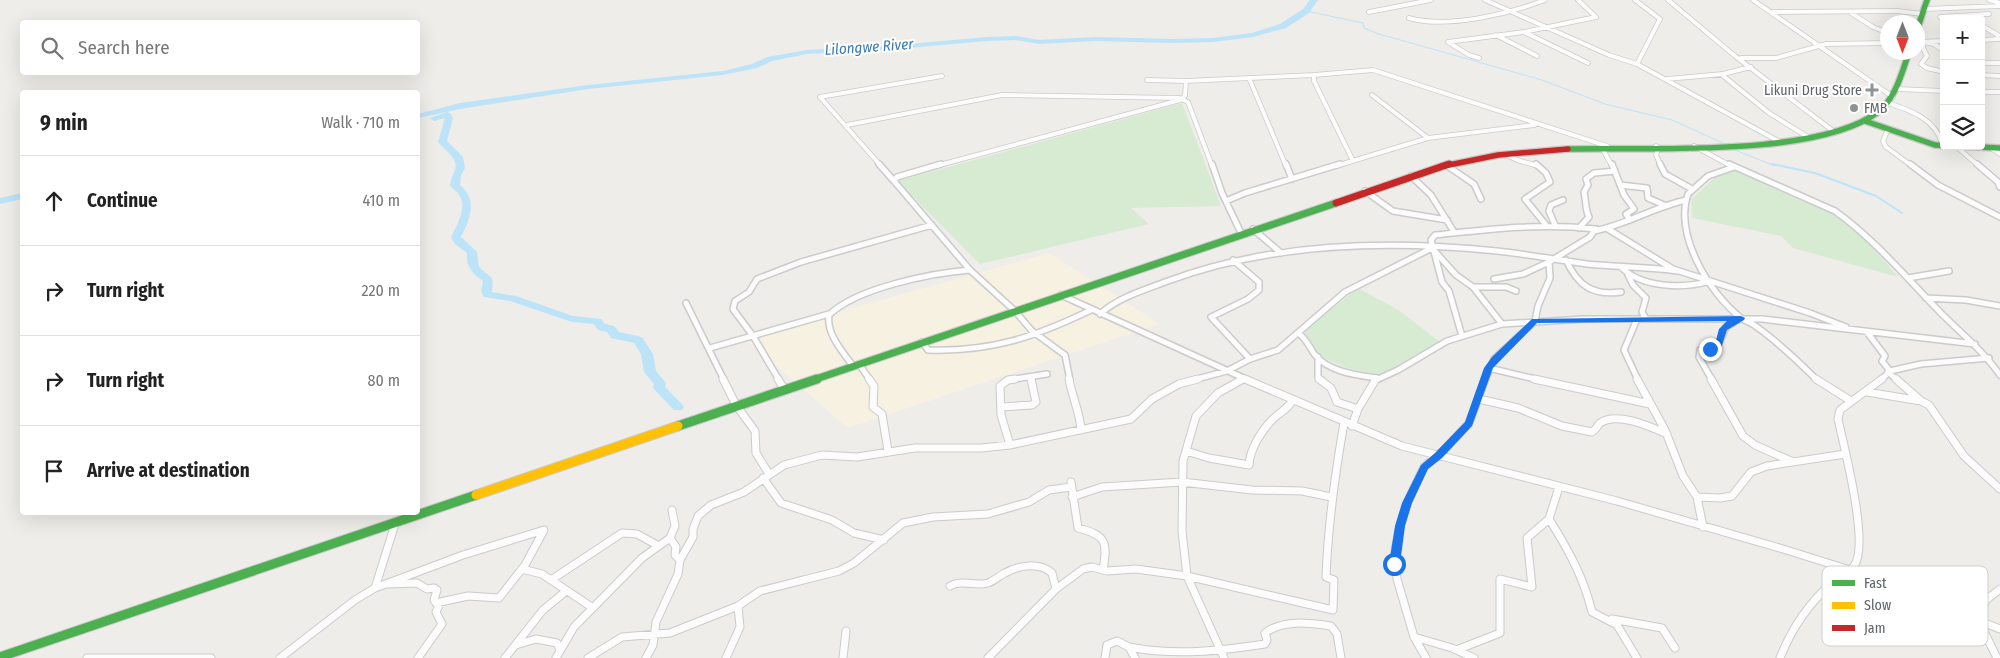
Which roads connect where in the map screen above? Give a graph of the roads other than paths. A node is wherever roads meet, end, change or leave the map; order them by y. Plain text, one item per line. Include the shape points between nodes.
1 (1430, 0) edge
2 (1485, 0) edge
3 (1545, 0) edge
4 (1578, 0) edge
5 (1635, 0) edge
6 (1668, 0) edge
7 (1754, 0) edge
8 (1927, 0) edge
9 (1989, 0) edge
10 (2000, 5) edge
11 (1507, 10) junction
12 (1924, 11) junction
13 (1369, 12) dead end
14 (1771, 12) junction
15 (1851, 13) junction
16 (1989, 14) dead end
17 (1922, 15) edge
18 (1983, 15) edge
19 (1409, 18) dead end
20 (1985, 27) edge
21 (1549, 28) junction
22 (1880, 30) edge
23 (1524, 32) junction
24 (1496, 35) junction
25 (1998, 39) edge
26 (1985, 40) edge
27 (1940, 41) edge
28 (1925, 42) edge
29 (1925, 42) edge
30 (1880, 43) edge
31 (1820, 44) junction
32 (1940, 48) edge
33 (1537, 56) dead end
34 (1479, 58) dead end
35 (1738, 58) junction
36 (1906, 60) edge
37 (1923, 60) edge
38 (1588, 63) dead end
39 (1985, 63) edge
40 (2000, 63) edge
41 (1637, 64) junction
42 (1751, 67) junction
43 (1940, 71) edge
44 (1721, 74) junction
45 (1314, 75) junction
46 (1985, 75) edge
47 (942, 76) dead end
48 (2000, 76) edge
49 (1249, 78) junction
50 (1667, 79) junction
51 (1147, 80) dead end
52 (1186, 81) junction
53 (1940, 91) edge
54 (1985, 92) edge
55 (2000, 92) edge
56 (1372, 94) dead end
57 (1892, 96) junction
58 (1183, 99) junction
59 (1865, 120) junction
60 (1536, 124) junction
61 (847, 125) junction
62 (1888, 129) junction
63 (1833, 132) junction
64 (1808, 137) junction
65 (1428, 138) junction
66 (1780, 142) junction
67 (1656, 146) junction
68 (1694, 146) junction
69 (1938, 146) joint
70 (1602, 148) junction
71 (1612, 148) junction
72 (1985, 148) edge
73 (1991, 148) junction
74 (2000, 148) edge
75 (1960, 150) edge
76 (1504, 154) junction
77 (2000, 154) edge
78 (1353, 161) junction
79 (1446, 165) junction
80 (1734, 167) junction
81 (1615, 172) junction
82 (1411, 176) junction
83 (1292, 179) junction
84 (894, 181) junction
85 (1620, 185) junction
86 (2000, 187) edge
87 (1692, 190) junction
88 (1365, 191) junction
89 (1481, 199) dead end
90 (1563, 200) dead end
91 (1686, 200) junction
92 (1226, 201) junction
93 (1664, 205) junction
94 (2000, 217) edge
95 (1447, 220) junction
96 (1630, 220) junction
97 (932, 225) junction
98 (1546, 225) junction
99 (1555, 225) junction
100 (1579, 228) junction
101 (1253, 229) junction
102 (1608, 229) junction
103 (1599, 230) junction
104 (1454, 232) junction
105 (1240, 233) junction
106 (1432, 248) junction
107 (1281, 253) junction
108 (1233, 260) junction
109 (1551, 260) junction
110 (1566, 260) junction
111 (1621, 267) junction
112 (970, 270) junction
113 (1678, 271) junction
114 (1949, 271) dead end
115 (1628, 275) junction
116 (1908, 278) junction
117 (1494, 279) dead end
118 (1710, 281) junction
119 (1473, 287) junction
120 (1516, 291) dead end
121 (1621, 292) dead end
122 (1061, 295) junction
123 (1926, 298) junction
124 (686, 303) dead end
125 (2000, 306) edge
126 (1091, 310) junction
127 (1015, 311) junction
128 (830, 314) junction
129 (1100, 314) junction
130 (1741, 318) junction
131 (1636, 319) junction
132 (1646, 319) junction
133 (1535, 321) junction
134 (1502, 324) junction
135 (1853, 330) junction
136 (1867, 332) junction
137 (1298, 333) junction
138 (1035, 334) junction
139 (753, 336) junction
140 (1462, 336) junction
141 (922, 342) junction
142 (1975, 344) junction
143 (710, 348) junction
144 (1318, 358) junction
145 (1250, 359) junction
146 (1990, 360) junction
147 (2000, 364) edge
148 (856, 365) junction
149 (1489, 368) junction
150 (1226, 371) junction
151 (1889, 371) junction
152 (1047, 374) dead end
153 (2000, 375) edge
154 (1031, 377) junction
155 (1243, 378) junction
156 (1377, 378) junction
157 (784, 389) junction
158 (1868, 392) junction
159 (1479, 399) junction
160 (1293, 400) junction
161 (1921, 401) junction
162 (1851, 402) junction
163 (1650, 404) junction
164 (736, 406) junction
165 (1001, 407) junction
166 (1358, 410) junction
167 (1344, 423) junction
168 (1352, 426) junction
169 (1081, 430) junction
170 (1667, 434) junction
171 (1010, 445) junction
172 (888, 450) junction
173 (1186, 451) junction
174 (1845, 454) junction
175 (1439, 456) junction
176 (1791, 462) junction
177 (766, 476) junction
178 (1182, 482) junction
179 (1559, 487) junction
180 (2000, 489) edge
181 (1072, 496) junction
182 (1331, 497) junction
183 (1696, 497) junction
184 (672, 510) dead end
185 (420, 513) edge
186 (414, 515) edge
187 (1549, 519) junction
188 (396, 521) junction
189 (1703, 527) junction
190 (670, 538) junction
191 (884, 540) junction
192 (657, 545) junction
193 (680, 560) junction
194 (1836, 566) edge
195 (1852, 566) edge
196 (522, 569) junction
197 (1103, 570) junction
198 (1187, 576) junction
199 (551, 580) junction
200 (387, 584) junction
201 (950, 586) dead end
202 (375, 588) junction
203 (1056, 589) junction
204 (2000, 589) edge
205 (565, 592) junction
206 (1822, 594) edge
207 (1988, 598) edge
208 (440, 603) junction
209 (738, 606) junction
210 (593, 608) junction
211 (1608, 618) junction
212 (1988, 625) edge
213 (2000, 630) edge
214 (846, 631) dead end
215 (656, 636) junction
216 (1414, 637) junction
217 (1988, 640) edge
218 (512, 648) junction
219 (1128, 648) junction
220 (1675, 648) dead end
221 (1459, 649) junction
222 (560, 650) junction
223 (1220, 650) junction
224 (0, 657) edge
225 (1779, 657) edge
226 (87, 658) edge
227 (211, 658) edge
228 (280, 658) edge
229 (418, 658) edge
230 (506, 658) edge
231 (556, 658) edge
232 (588, 658) edge
233 (646, 658) edge
234 (726, 658) edge
235 (843, 658) edge
236 (988, 658) edge
237 (1105, 658) edge
238 (1135, 658) edge
239 (1224, 658) edge
240 (1341, 658) edge
241 (1426, 658) edge
242 (1474, 658) edge
243 (1637, 658) edge
244 (1997, 658) edge

1 - 13 street
2 - 11 street
3 - 11 street
4 - 21 street via 1596,17
5 - 41 street via 1660,19
6 - 35 street
7 - 14 street
8 - 12 main road
9 - 10 street
10 - 12 street
11 - 19 street via 1426,22
11 - 21 street
12 - 15 street
12 - 17 main road
14 - 15 street
14 - 31 street
15 - 22 street
16 - 18 street
20 - 25 street via 1994,31
21 - 23 street
21 - 41 street
23 - 24 street
23 - 38 street
24 - 33 street
24 - 34 street via 1448,42
25 - 26 street
27 - 28 street
29 - 32 street
30 - 31 street
31 - 35 street via 1776,58
31 - 57 street
35 - 42 street
36 - 57 main road
37 - 43 street via 1921,65
39 - 40 street
41 - 50 street
42 - 44 street
42 - 63 street
44 - 50 street
44 - 64 street via 1768,113
45 - 49 street
45 - 60 street via 1373,70
45 - 78 street
46 - 48 street
47 - 61 street via 820,97
49 - 52 street
49 - 83 street
50 - 66 street
51 - 52 street
52 - 58 street
53 - 57 street
54 - 55 street
56 - 65 street
57 - 59 main road
57 - 69 street via 1906,110 1936,128 1942,139
58 - 61 street via 1002,95
58 - 84 street via 1019,142 897,177
58 - 92 street via 1188,102 1198,124
59 - 62 main road
59 - 63 main road
60 - 65 street
60 - 71 street
61 - 84 street
62 - 69 main road
62 - 94 street via 1883,141 1891,151 1938,185
63 - 64 main road
64 - 66 main road
65 - 78 street
66 - 68 main road
67 - 68 main road
67 - 71 main road
67 - 87 street via 1656,156 1665,174
68 - 80 street
70 - 71 main road
70 - 76 main road
70 - 81 street
72 - 73 main road
73 - 74 main road
73 - 77 street
75 - 86 street
76 - 79 main road
76 - 98 street via 1541,166 1547,173 1548,185 1525,199
78 - 83 street
79 - 82 main road
79 - 89 street via 1474,184
80 - 87 street via 1708,176
80 - 116 street via 1841,215 1875,243
81 - 85 street
81 - 100 street via 1594,173 1586,179 1588,185 1584,192 1588,217
82 - 88 main road
82 - 95 street via 1432,193
83 - 92 street
84 - 97 street
85 - 93 street via 1647,188 1648,198
85 - 96 street via 1625,200 1634,209 1626,214
87 - 91 street
88 - 95 street via 1393,212
88 - 101 main road
90 - 99 street via 1551,205 1549,211
91 - 93 street
91 - 118 street via 1686,230 1693,253
92 - 105 street
93 - 96 street
95 - 104 street
96 - 102 street
97 - 112 street
97 - 139 street via 801,262 757,279 749,292 733,305
98 - 99 street
98 - 104 street
99 - 100 street
100 - 103 street
101 - 105 main road
101 - 107 street
102 - 103 street
102 - 113 street
103 - 109 street
104 - 106 street via 1434,235
105 - 122 main road
106 - 107 street via 1323,247
106 - 109 street via 1497,251
106 - 119 street via 1456,275
106 - 137 street via 1346,292
106 - 140 street
107 - 108 street
108 - 129 street via 1168,280 1118,301
108 - 145 street via 1259,282 1259,290 1250,299 1211,318
109 - 110 street
109 - 117 street via 1523,274
109 - 133 street via 1550,278
110 - 111 street
110 - 121 street via 1576,279 1590,292
111 - 113 street
111 - 115 street
112 - 127 street
112 - 128 street via 934,274 878,290 848,302
113 - 118 street
114 - 116 street
115 - 118 street via 1650,282 1674,284
115 - 132 street via 1646,298 1642,312
116 - 123 street
118 - 130 street
118 - 135 street
119 - 120 street via 1506,287
119 - 134 street
122 - 126 street
122 - 127 main road
123 - 125 street
123 - 142 street
124 - 143 street
126 - 129 street
126 - 138 street
127 - 138 street
127 - 141 main road
128 - 139 street
128 - 148 street via 830,330
129 - 150 street
130 - 132 street
130 - 135 street
130 - 162 street via 1794,357 1821,384
130 - 176 street via 1727,324 1718,346 1700,350 1699,357 1743,436 1755,446
131 - 132 street
131 - 133 street
131 - 163 street via 1624,350
133 - 134 street
133 - 149 street via 1494,359
134 - 140 street
135 - 136 street
136 - 142 street
136 - 151 street via 1885,356 1882,360
137 - 144 street
137 - 145 street via 1278,350
138 - 141 street via 1003,345 957,351 932,351
138 - 169 street via 1067,359
139 - 143 street
139 - 157 street
140 - 156 street
141 - 148 main road
142 - 146 street
143 - 164 street
144 - 156 street via 1346,372
144 - 166 street via 1318,378 1332,387 1336,402
145 - 150 street
146 - 147 street
146 - 151 street via 1921,364
146 - 153 street
148 - 157 main road
148 - 172 street via 874,386 873,407 882,414
149 - 159 street
149 - 163 street
150 - 155 street
150 - 169 street via 1174,387 1152,399 1131,419
151 - 158 street
151 - 161 street
152 - 154 street
154 - 165 street via 1003,382
154 - 165 street via 1036,402
155 - 160 street
155 - 173 street via 1218,393 1203,407 1193,423
156 - 166 street
157 - 164 main road
158 - 161 street
158 - 162 street
159 - 170 street via 1518,408 1562,426 1595,431 1603,422 1628,420
159 - 175 street via 1469,424
160 - 167 street
160 - 173 street via 1287,410 1273,419 1250,451 1249,465
161 - 180 street via 1929,406 1964,456
162 - 174 street via 1838,414
163 - 170 street
164 - 177 street via 755,431 756,453
164 - 185 main road
165 - 171 street
166 - 168 street
167 - 168 street
167 - 182 street
168 - 175 street via 1402,446
169 - 171 street
170 - 183 street via 1683,476
171 - 172 street
172 - 177 street via 857,457 814,456 784,465
173 - 178 street
174 - 176 street
174 - 195 street via 1854,490 1857,529 1857,558
175 - 179 street
175 - 216 street via 1424,467 1407,503 1395,550 1397,579
176 - 183 street via 1754,470 1743,479 1737,492 1729,496
177 - 191 street via 781,503 832,520 854,533
177 - 193 street via 744,492 711,505 698,516 693,536
178 - 181 street via 1102,487
178 - 182 street via 1252,490 1302,490
178 - 198 street via 1182,531
179 - 187 street
179 - 189 street
181 - 191 street via 1071,485 1049,490 1029,502 988,514 909,521
181 - 197 street via 1078,528 1097,533 1102,538 1106,561
182 - 198 street via 1326,577 1334,580 1333,610
183 - 189 street
184 - 190 street via 675,526
186 - 188 main road
187 - 211 street via 1570,552 1587,591 1592,612
187 - 221 street via 1527,538 1532,587 1500,579 1500,633
188 - 202 street
188 - 224 main road
189 - 194 street
190 - 192 street
190 - 193 street
191 - 209 street via 839,571 760,591
192 - 199 street via 637,534 622,533
192 - 210 street
193 - 215 street via 678,574 656,622
196 - 199 street
196 - 200 street via 542,540 544,530 463,555
196 - 208 street via 504,596 468,596
197 - 198 street via 1136,569
197 - 203 street via 1092,567 1083,570
198 - 223 street
199 - 205 street
200 - 202 street
200 - 208 street via 417,582 427,589 434,588 437,590 434,600
201 - 203 street via 961,582 974,585 989,583 1009,571 1038,565 1050,569 1057,579
202 - 228 street
203 - 236 street
204 - 207 street
205 - 210 street
205 - 218 street via 544,610
206 - 225 street via 1806,611
208 - 229 street via 436,612 442,624
209 - 215 street
209 - 234 street via 741,628
210 - 222 street via 569,634
211 - 220 street via 1662,628
211 - 243 street via 1617,625
212 - 213 street
214 - 235 street
215 - 232 street via 622,638
215 - 233 street
216 - 221 street
216 - 241 street
217 - 244 street
218 - 222 street via 536,639 557,643
218 - 230 street
219 - 223 street via 1173,656
219 - 237 street via 1117,641 1111,642 1107,645
219 - 238 street
221 - 242 street
222 - 231 street
223 - 239 street
223 - 240 street via 1265,644 1268,629 1313,622 1332,626 1337,634
226 - 227 street

